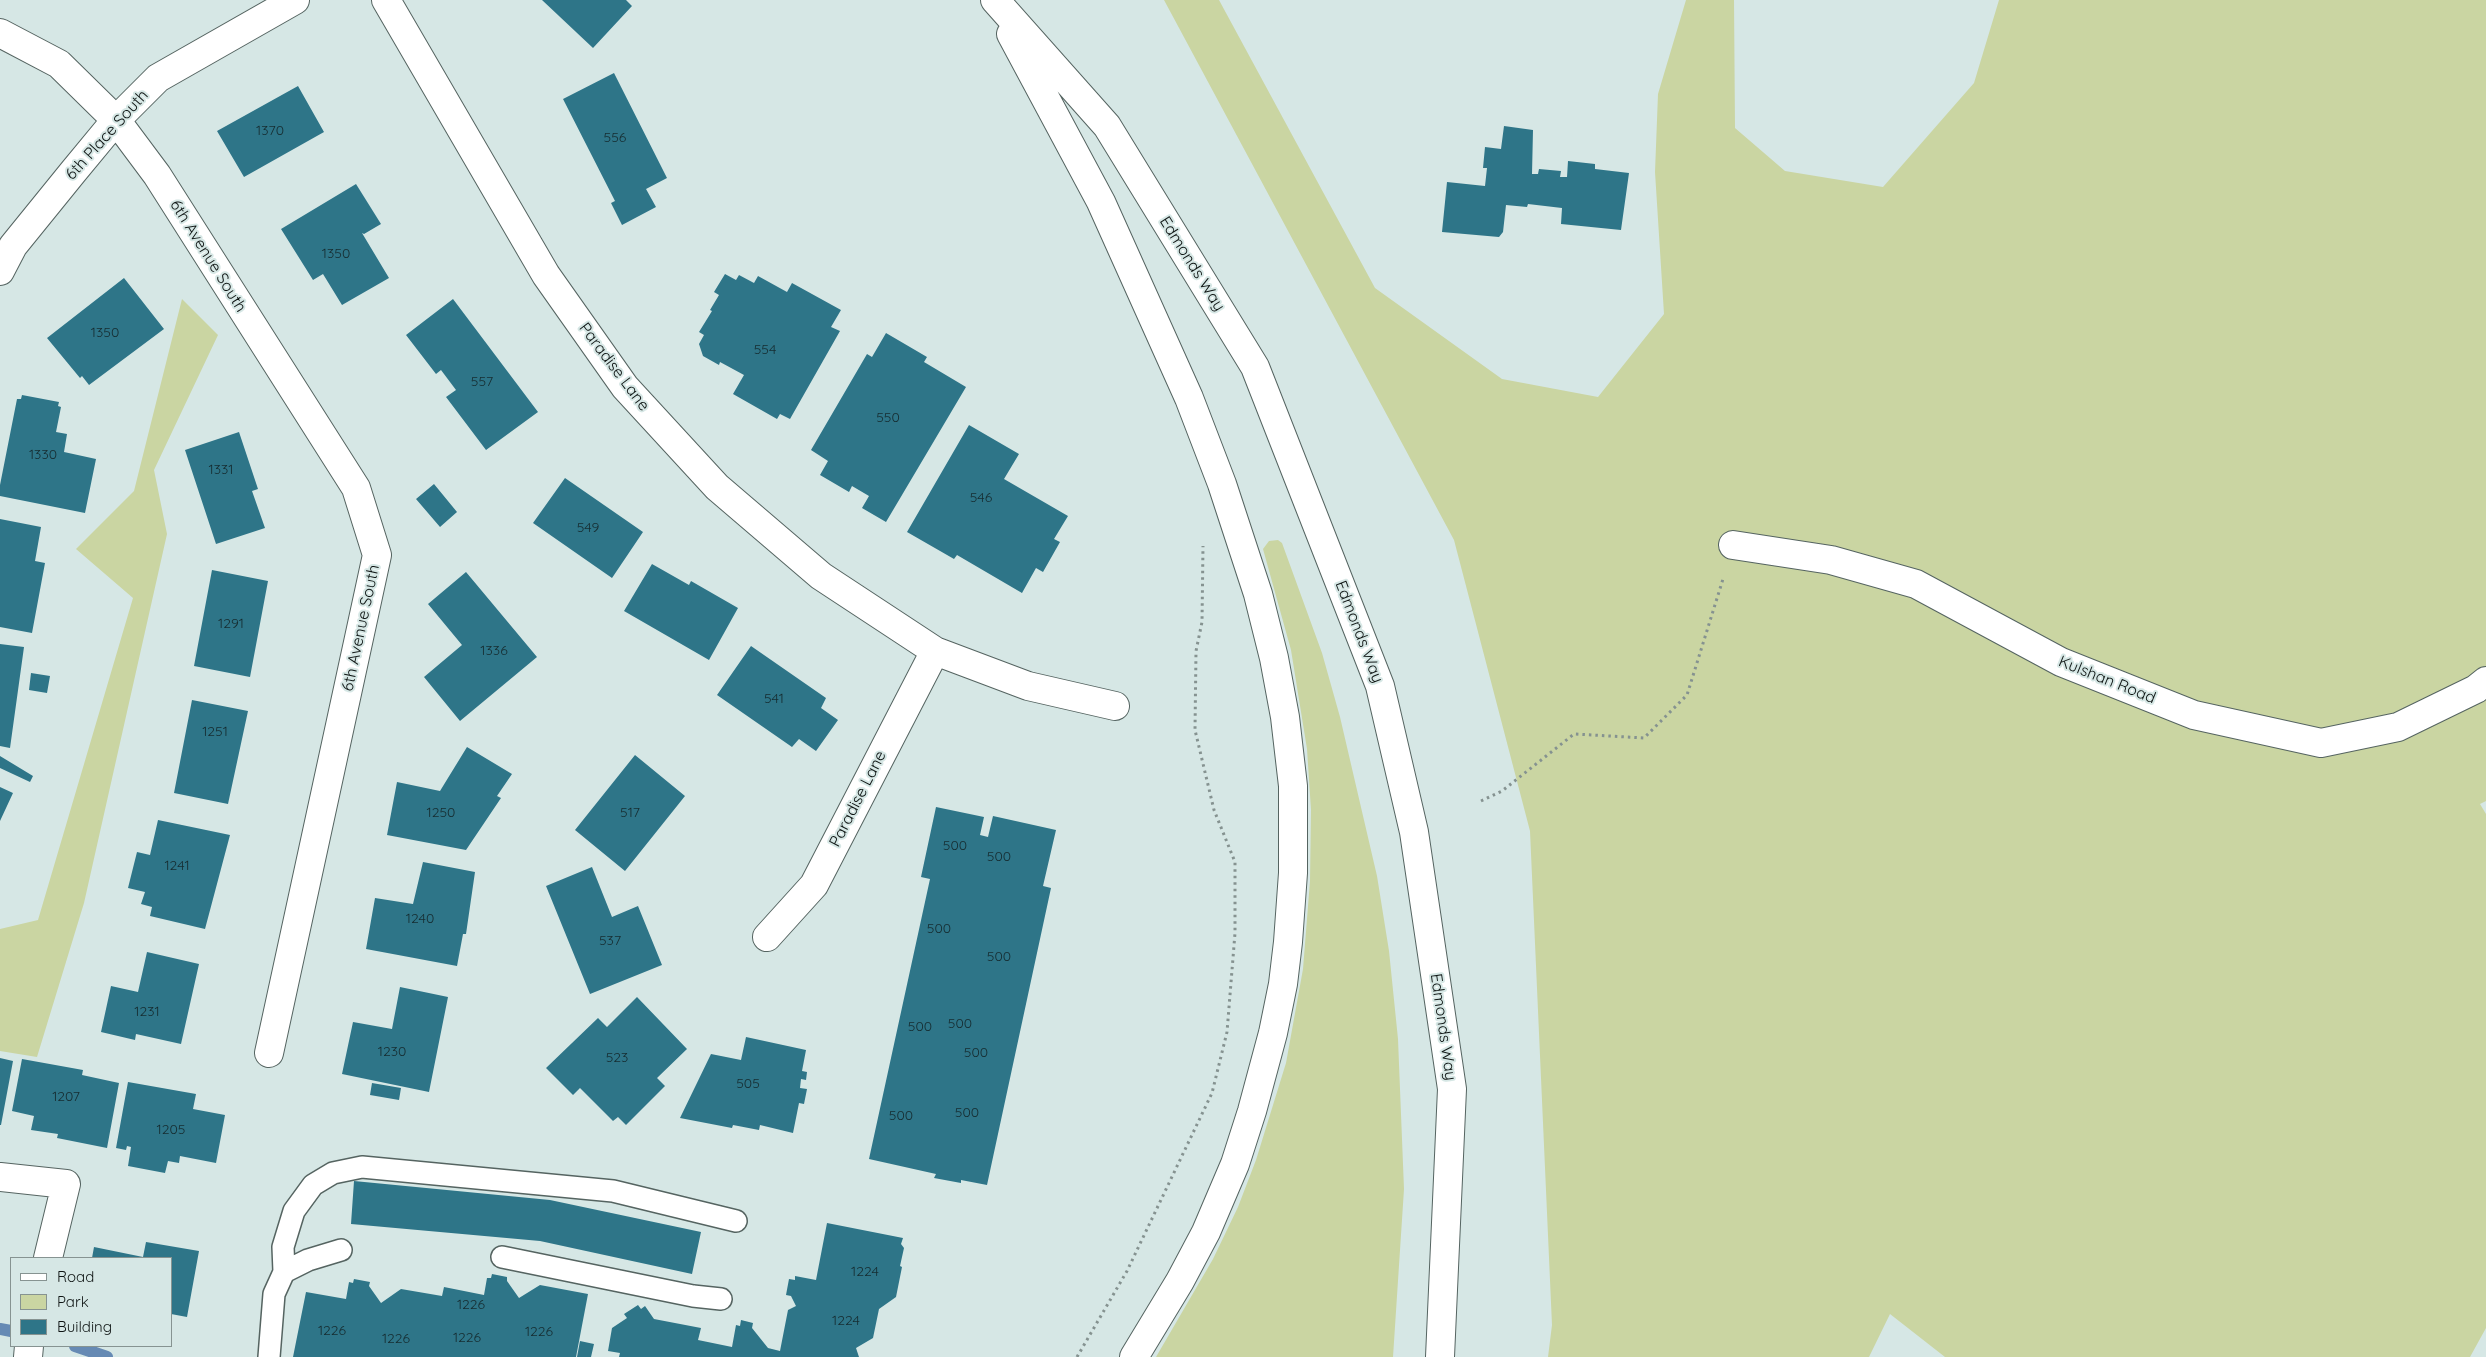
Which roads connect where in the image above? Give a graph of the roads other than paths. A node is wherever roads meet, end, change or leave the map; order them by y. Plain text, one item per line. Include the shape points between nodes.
1 (295, 0) edge
2 (386, 0) edge
3 (994, 0) edge
4 (0, 33) edge
5 (116, 120) junction
6 (0, 271) edge
7 (1733, 545) road end
8 (935, 651) junction
9 (2486, 681) edge
10 (1115, 706) dead end
11 (767, 937) dead end
12 (269, 1053) dead end
13 (0, 1177) edge
14 (736, 1221) dead end
15 (340, 1250) dead end
16 (48, 1257) edge
17 (502, 1257) dead end
18 (284, 1272) junction
19 (721, 1299) dead end
20 (269, 1357) edge
21 (1134, 1357) edge
22 (1440, 1357) edge

1 - 5 street, 6th Place South via 158,78
2 - 8 street, Paradise Lane via 546,275 624,387 717,487 813,569
3 - 21 street, Edmonds Way via 1101,202 1189,398 1219,476 1274,658 1293,786 1293,881 1287,950 1273,1033 1252,1112 1209,1226
3 - 22 street, Edmonds Way via 1107,126 1255,366 1380,686 1414,832 1452,1089
4 - 5 street, 6th Avenue South via 59,64
5 - 6 street, 6th Place South via 13,246
5 - 12 street, 6th Avenue South via 157,175 356,488 377,555
7 - 9 street, Kulshan Road via 1831,560 1916,584 2061,662 2176,708 2321,744 2398,727
8 - 10 street, Paradise Lane via 1028,686
8 - 11 street, Paradise Lane via 814,885
13 - 16 street via 66,1184
14 - 18 lane via 613,1191 362,1167 333,1173 314,1185 294,1212 283,1247
15 - 18 lane
17 - 19 lane
18 - 20 lane via 274,1294

